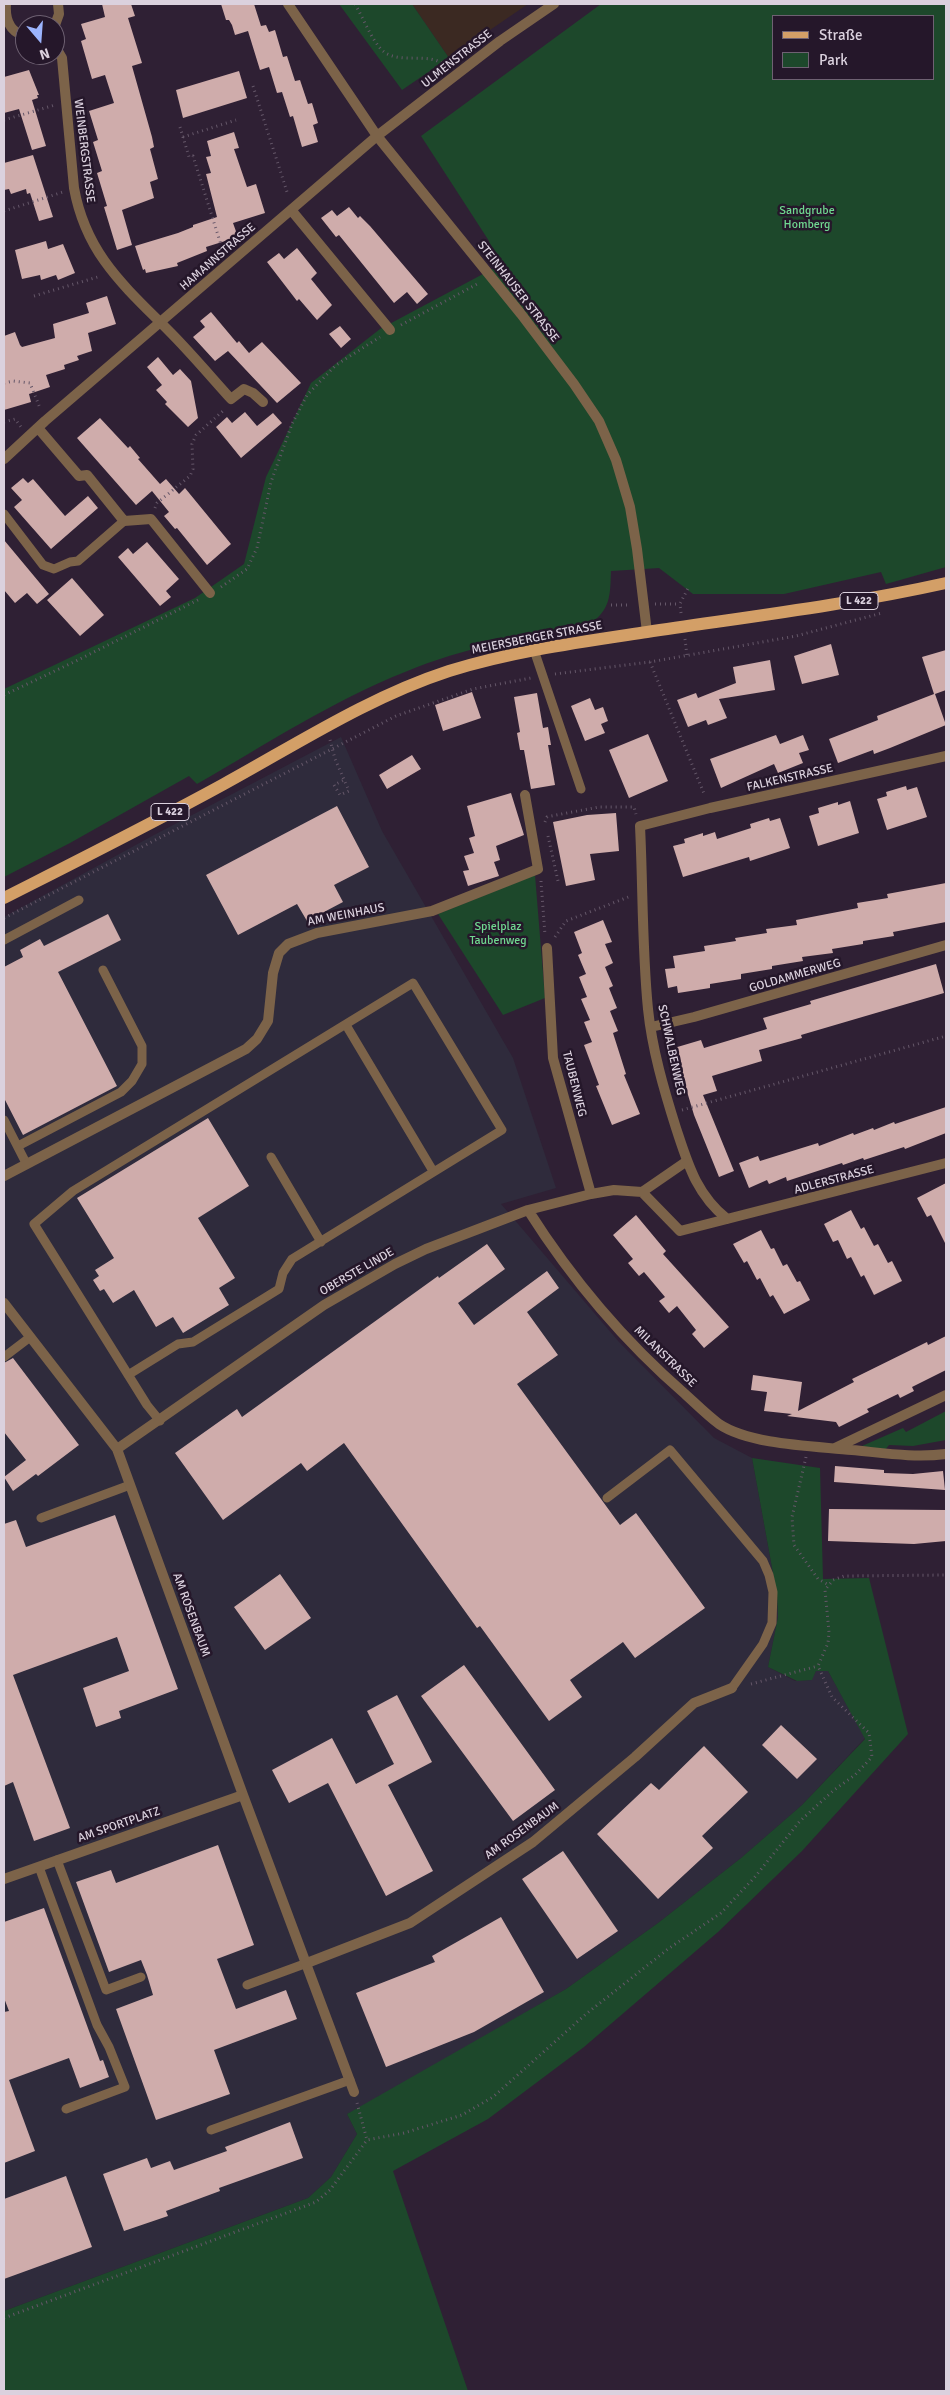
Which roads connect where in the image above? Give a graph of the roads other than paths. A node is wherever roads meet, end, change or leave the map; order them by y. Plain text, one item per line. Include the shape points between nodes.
1 (6, 4) edge
2 (288, 4) edge
3 (554, 4) edge
4 (15, 30) edge
5 (62, 65) edge
6 (377, 136) junction
7 (292, 210) junction
8 (160, 323) junction
9 (390, 330) road end
10 (263, 402) dead end
11 (42, 424) junction
12 (4, 459) edge
13 (4, 514) edge
14 (124, 521) junction
15 (946, 583) edge
16 (210, 593) road end
17 (646, 632) junction
18 (534, 650) junction
19 (946, 756) edge
20 (581, 789) dead end
21 (525, 795) dead end
22 (640, 826) joint
23 (4, 898) edge
24 (79, 900) dead end
25 (4, 940) edge
26 (946, 945) edge
27 (547, 948) road end
28 (103, 970) dead end
29 (346, 1025) junction
30 (651, 1027) junction
31 (4, 1120) edge
32 (18, 1146) junction
33 (271, 1157) dead end
34 (687, 1161) junction
35 (26, 1163) junction
36 (946, 1163) edge
37 (433, 1171) junction
38 (4, 1176) edge
39 (642, 1192) junction
40 (591, 1194) junction
41 (528, 1210) junction
42 (727, 1219) junction
43 (320, 1242) junction
44 (4, 1303) edge
45 (29, 1338) junction
46 (4, 1357) edge
47 (128, 1375) junction
48 (946, 1394) edge
49 (160, 1421) junction
50 (834, 1448) junction
51 (117, 1449) junction
52 (946, 1454) edge
53 (130, 1485) junction
54 (607, 1498) dead end
55 (41, 1518) dead end
56 (732, 1688) joint
57 (243, 1795) junction
58 (57, 1860) junction
59 (40, 1867) junction
60 (4, 1879) edge
61 (307, 1963) junction
62 (141, 1977) dead end
63 (247, 1985) dead end
64 (350, 2080) junction
65 (354, 2092) road end
66 (66, 2109) dead end
67 (211, 2130) dead end

1 - 4 street via 5,14
2 - 6 street, STEINHAUSER STRASSE
3 - 6 street, ULMENSTRASSE
5 - 8 street, WEINBERGSTRASSE via 74,188 87,234 111,273
6 - 7 street, HAMANNSTRASSE
6 - 17 street, STEINHAUSER STRASSE via 491,277 599,420 616,460 630,507
7 - 8 street, HAMANNSTRASSE
7 - 9 street
8 - 10 street via 231,399 244,389
8 - 11 street, HAMANNSTRASSE
11 - 12 street, HAMANNSTRASSE
11 - 14 street via 79,476 87,475
13 - 14 lane via 43,564 54,569 78,561
14 - 16 street via 150,519
15 - 17 main road, MEIERSBERGER STRASSE / L 422 via 861,601
17 - 18 main road, MEIERSBERGER STRASSE / L 422
18 - 20 lane
18 - 23 main road, MEIERSBERGER STRASSE / L 422 via 479,662 423,681 361,708 223,785
19 - 22 street, FALKENSTRASSE
21 - 35 street, AM WEINHAUS via 538,868 432,911 318,933 288,944 279,953 272,973 268,1021 246,1050
22 - 30 street, SCHWALBENWEG
24 - 25 lane
26 - 30 street, GOLDAMMERWEG
27 - 40 street, TAUBENWEG via 552,1058
28 - 32 lane via 142,1046 142,1064 121,1092
29 - 37 lane
29 - 37 lane via 413,983 502,1130
29 - 47 lane via 73,1191 34,1224
30 - 34 street, SCHWALBENWEG
31 - 32 lane
32 - 35 lane
33 - 43 lane
34 - 39 street
34 - 42 street via 702,1194
35 - 38 street, AM WEINHAUS
36 - 42 street, ADLERSTRASSE
37 - 43 lane
39 - 40 street, OBERSTE LINDE via 614,1190
39 - 42 street, ADLERSTRASSE via 680,1230
40 - 41 street, OBERSTE LINDE
41 - 49 street, OBERSTE LINDE via 435,1245 395,1264 324,1305
41 - 50 street, MILANSTRASSE via 552,1248 623,1334 720,1425 757,1439
43 - 47 lane via 292,1259 283,1273 279,1289 193,1342 178,1344
44 - 45 street, AM ROSENBAUM
45 - 46 lane
45 - 51 street, AM ROSENBAUM
47 - 49 lane
48 - 50 street
49 - 51 street, OBERSTE LINDE
50 - 52 street, MILANSTRASSE via 890,1455
51 - 53 street, AM ROSENBAUM
53 - 55 lane
53 - 57 street, AM ROSENBAUM
54 - 56 lane via 670,1450 763,1561 773,1592 772,1623 763,1644
56 - 61 street, AM ROSENBAUM via 694,1704 533,1842 410,1923
57 - 58 street, AM SPORTPLATZ
57 - 61 street, AM ROSENBAUM
58 - 59 street, AM SPORTPLATZ
58 - 62 lane via 106,1990
59 - 60 street, AM SPORTPLATZ
59 - 66 lane via 97,2025 124,2087
61 - 63 lane
61 - 64 street, AM ROSENBAUM
64 - 65 street, AM ROSENBAUM
64 - 67 lane

